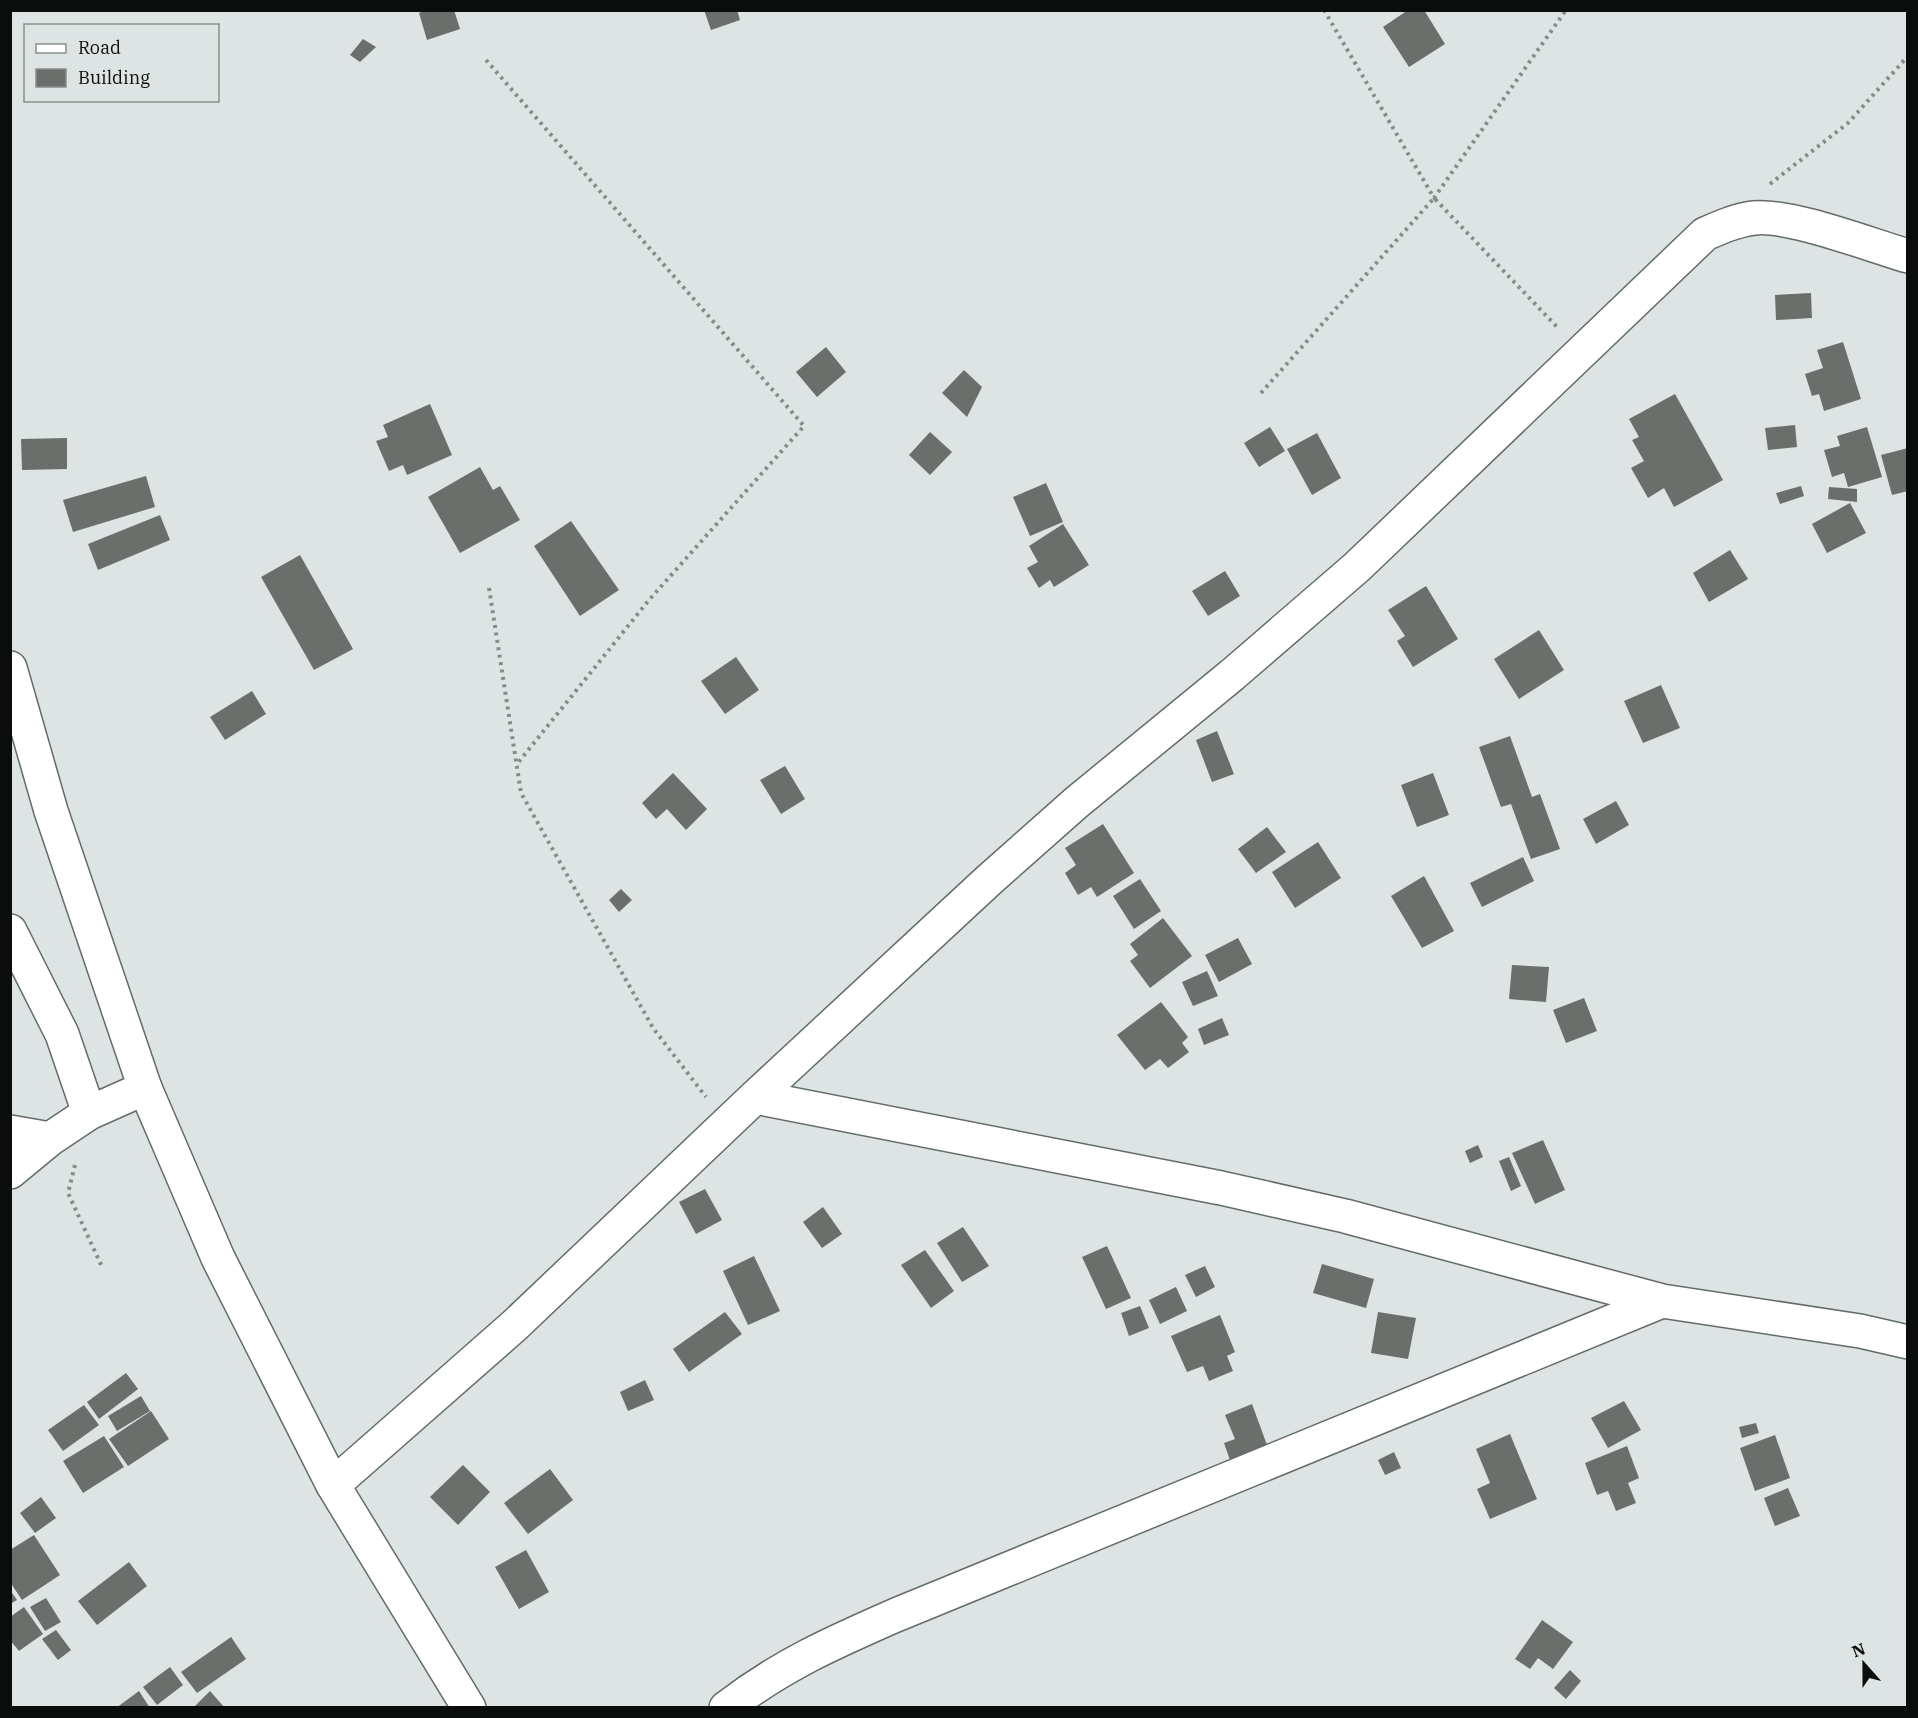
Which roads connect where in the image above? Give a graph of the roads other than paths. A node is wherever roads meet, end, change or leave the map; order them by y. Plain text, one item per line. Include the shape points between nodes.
1 (1908, 256) edge
2 (10, 668) edge
3 (10, 931) edge
4 (145, 1088) junction
5 (755, 1097) junction
6 (89, 1113) junction
7 (10, 1132) edge
8 (50, 1139) junction
9 (10, 1172) edge
10 (1662, 1301) junction
11 (1908, 1342) edge
12 (333, 1485) junction
13 (469, 1707) edge
14 (726, 1707) edge

1 - 5 main road via 1785,221 1755,218 1705,234 1357,567 1077,802
2 - 4 main road via 51,811
3 - 6 main road via 62,1034
4 - 6 main road
4 - 12 main road via 218,1258
5 - 10 main road via 1221,1188 1345,1216
5 - 12 main road via 514,1326
6 - 8 main road
7 - 8 main road
8 - 9 main road
10 - 11 main road
10 - 14 main road via 896,1615 804,1656 763,1679
12 - 13 main road

